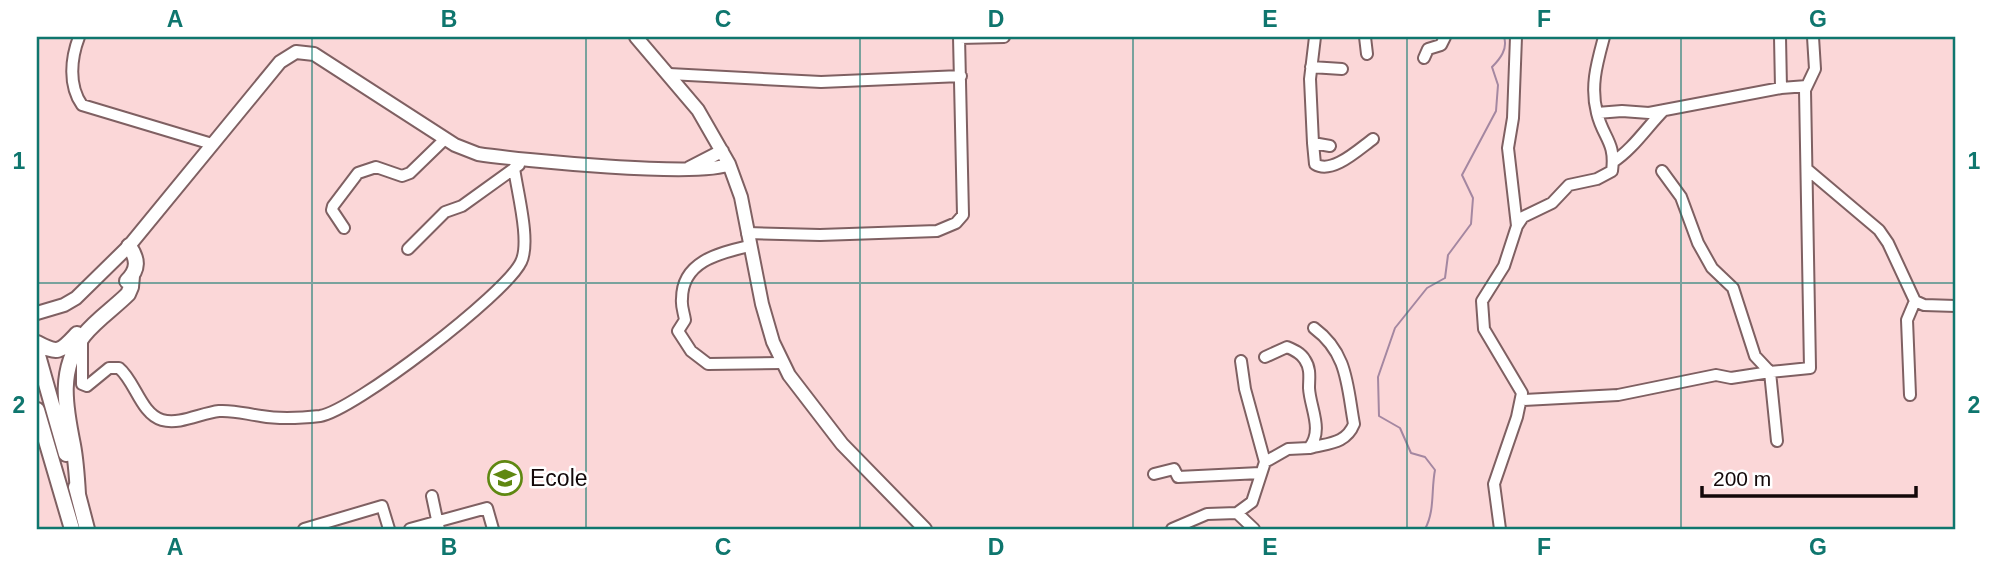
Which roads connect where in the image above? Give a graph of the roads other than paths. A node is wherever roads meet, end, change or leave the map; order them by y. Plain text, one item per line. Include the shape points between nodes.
1 (79, 37) edge
2 (636, 37) edge
3 (959, 37) edge
4 (1004, 37) edge
5 (1315, 37) edge
6 (1365, 37) edge
7 (1445, 37) edge
8 (1516, 37) edge
9 (1604, 37) edge
10 (1780, 37) edge
11 (1813, 37) edge
12 (1367, 54) dead end
13 (1424, 58) dead end
14 (1311, 67) junction
15 (1342, 69) dead end
16 (669, 74) junction
17 (961, 76) junction
18 (1807, 86) junction
19 (1781, 88) junction
20 (1664, 110) junction
21 (1597, 113) junction
22 (708, 126) junction
23 (445, 139) junction
24 (1373, 139) dead end
25 (212, 144) junction
26 (1313, 144) junction
27 (1330, 146) dead end
28 (722, 151) junction
29 (527, 159) junction
30 (1613, 162) junction
31 (729, 164) junction
32 (703, 165) junction
33 (514, 168) junction
34 (1808, 170) junction
35 (1662, 171) dead end
36 (734, 179) junction
37 (1517, 226) junction
38 (344, 228) dead end
39 (748, 239) junction
40 (129, 246) junction
41 (408, 249) dead end
42 (132, 276) junction
43 (1915, 301) junction
44 (1956, 306) edge
45 (37, 313) edge
46 (1314, 328) dead end
47 (82, 338) junction
48 (37, 342) edge
49 (37, 352) edge
50 (1265, 357) dead end
51 (1241, 361) dead end
52 (782, 363) junction
53 (1770, 372) junction
54 (1910, 395) dead end
55 (1522, 400) junction
56 (37, 410) edge
57 (1777, 442) dead end
58 (1309, 448) junction
59 (1262, 468) junction
60 (1154, 474) dead end
61 (78, 494) junction
62 (432, 496) dead end
63 (1237, 513) junction
64 (438, 525) edge
65 (72, 529) edge
66 (87, 529) edge
67 (304, 529) edge
68 (388, 529) edge
69 (410, 529) edge
70 (493, 529) edge
71 (925, 529) edge
72 (1172, 529) edge
73 (1254, 529) edge
74 (1500, 529) edge

1 - 25 street via 73,53 73,79 82,104
2 - 16 main road
3 - 4 street
3 - 17 street
5 - 14 street
6 - 12 street
7 - 13 street
8 - 37 street via 1508,148
9 - 21 street via 1593,76
10 - 19 street
11 - 18 street via 1815,69
14 - 15 street
14 - 26 street
16 - 17 street via 821,82
16 - 22 main road
17 - 39 street via 963,215 956,223 937,230
18 - 19 street
18 - 34 street
19 - 20 street
20 - 21 street
20 - 30 street
21 - 30 street
22 - 28 main road
22 - 32 main road
23 - 25 main road via 319,57 302,52 280,62
23 - 29 main road via 478,154
23 - 38 street via 410,173 402,176 376,167 358,173 331,210
24 - 26 street via 1324,167 1315,164
25 - 40 main road
26 - 27 street
28 - 31 main road
28 - 32 main road
29 - 32 main road via 689,169
29 - 33 street
30 - 37 street via 1612,171 1569,186
31 - 32 main road via 719,168
31 - 36 main road
32 - 36 main road
33 - 41 street via 462,206 445,212
33 - 47 street via 524,246 519,266 476,312 366,392 322,416 264,417 234,410 162,420 152,414 119,368 109,368 89,385 82,384
34 - 43 street via 1879,230
34 - 53 street via 1810,368
35 - 53 street via 1681,197 1712,268 1733,288 1755,356
36 - 39 main road
37 - 55 street via 1504,265 1482,302 1481,315 1484,329 1518,383
39 - 52 main road via 762,304
39 - 52 street via 695,267 683,286 685,320 678,331 691,351 708,364
40 - 42 highway via 137,261
40 - 45 main road via 82,294
42 - 47 highway via 128,293
42 - 48 highway via 64,348 53,351
43 - 44 street
43 - 54 street via 1907,320
46 - 58 street via 1338,351 1354,424 1336,444
47 - 61 highway via 65,379
49 - 61 highway
50 - 58 street via 1287,346 1307,361 1316,424
51 - 59 street
52 - 71 main road via 842,444
53 - 55 street via 1731,378 1716,375 1618,395
53 - 57 street
55 - 74 street via 1494,484
56 - 65 highway
58 - 59 street via 1288,449
59 - 60 street via 1178,477 1174,469
59 - 63 street via 1252,502
61 - 66 highway
62 - 64 street
63 - 72 street via 1207,514
63 - 73 street
64 - 69 street
64 - 70 street via 487,508
67 - 68 street via 382,506

